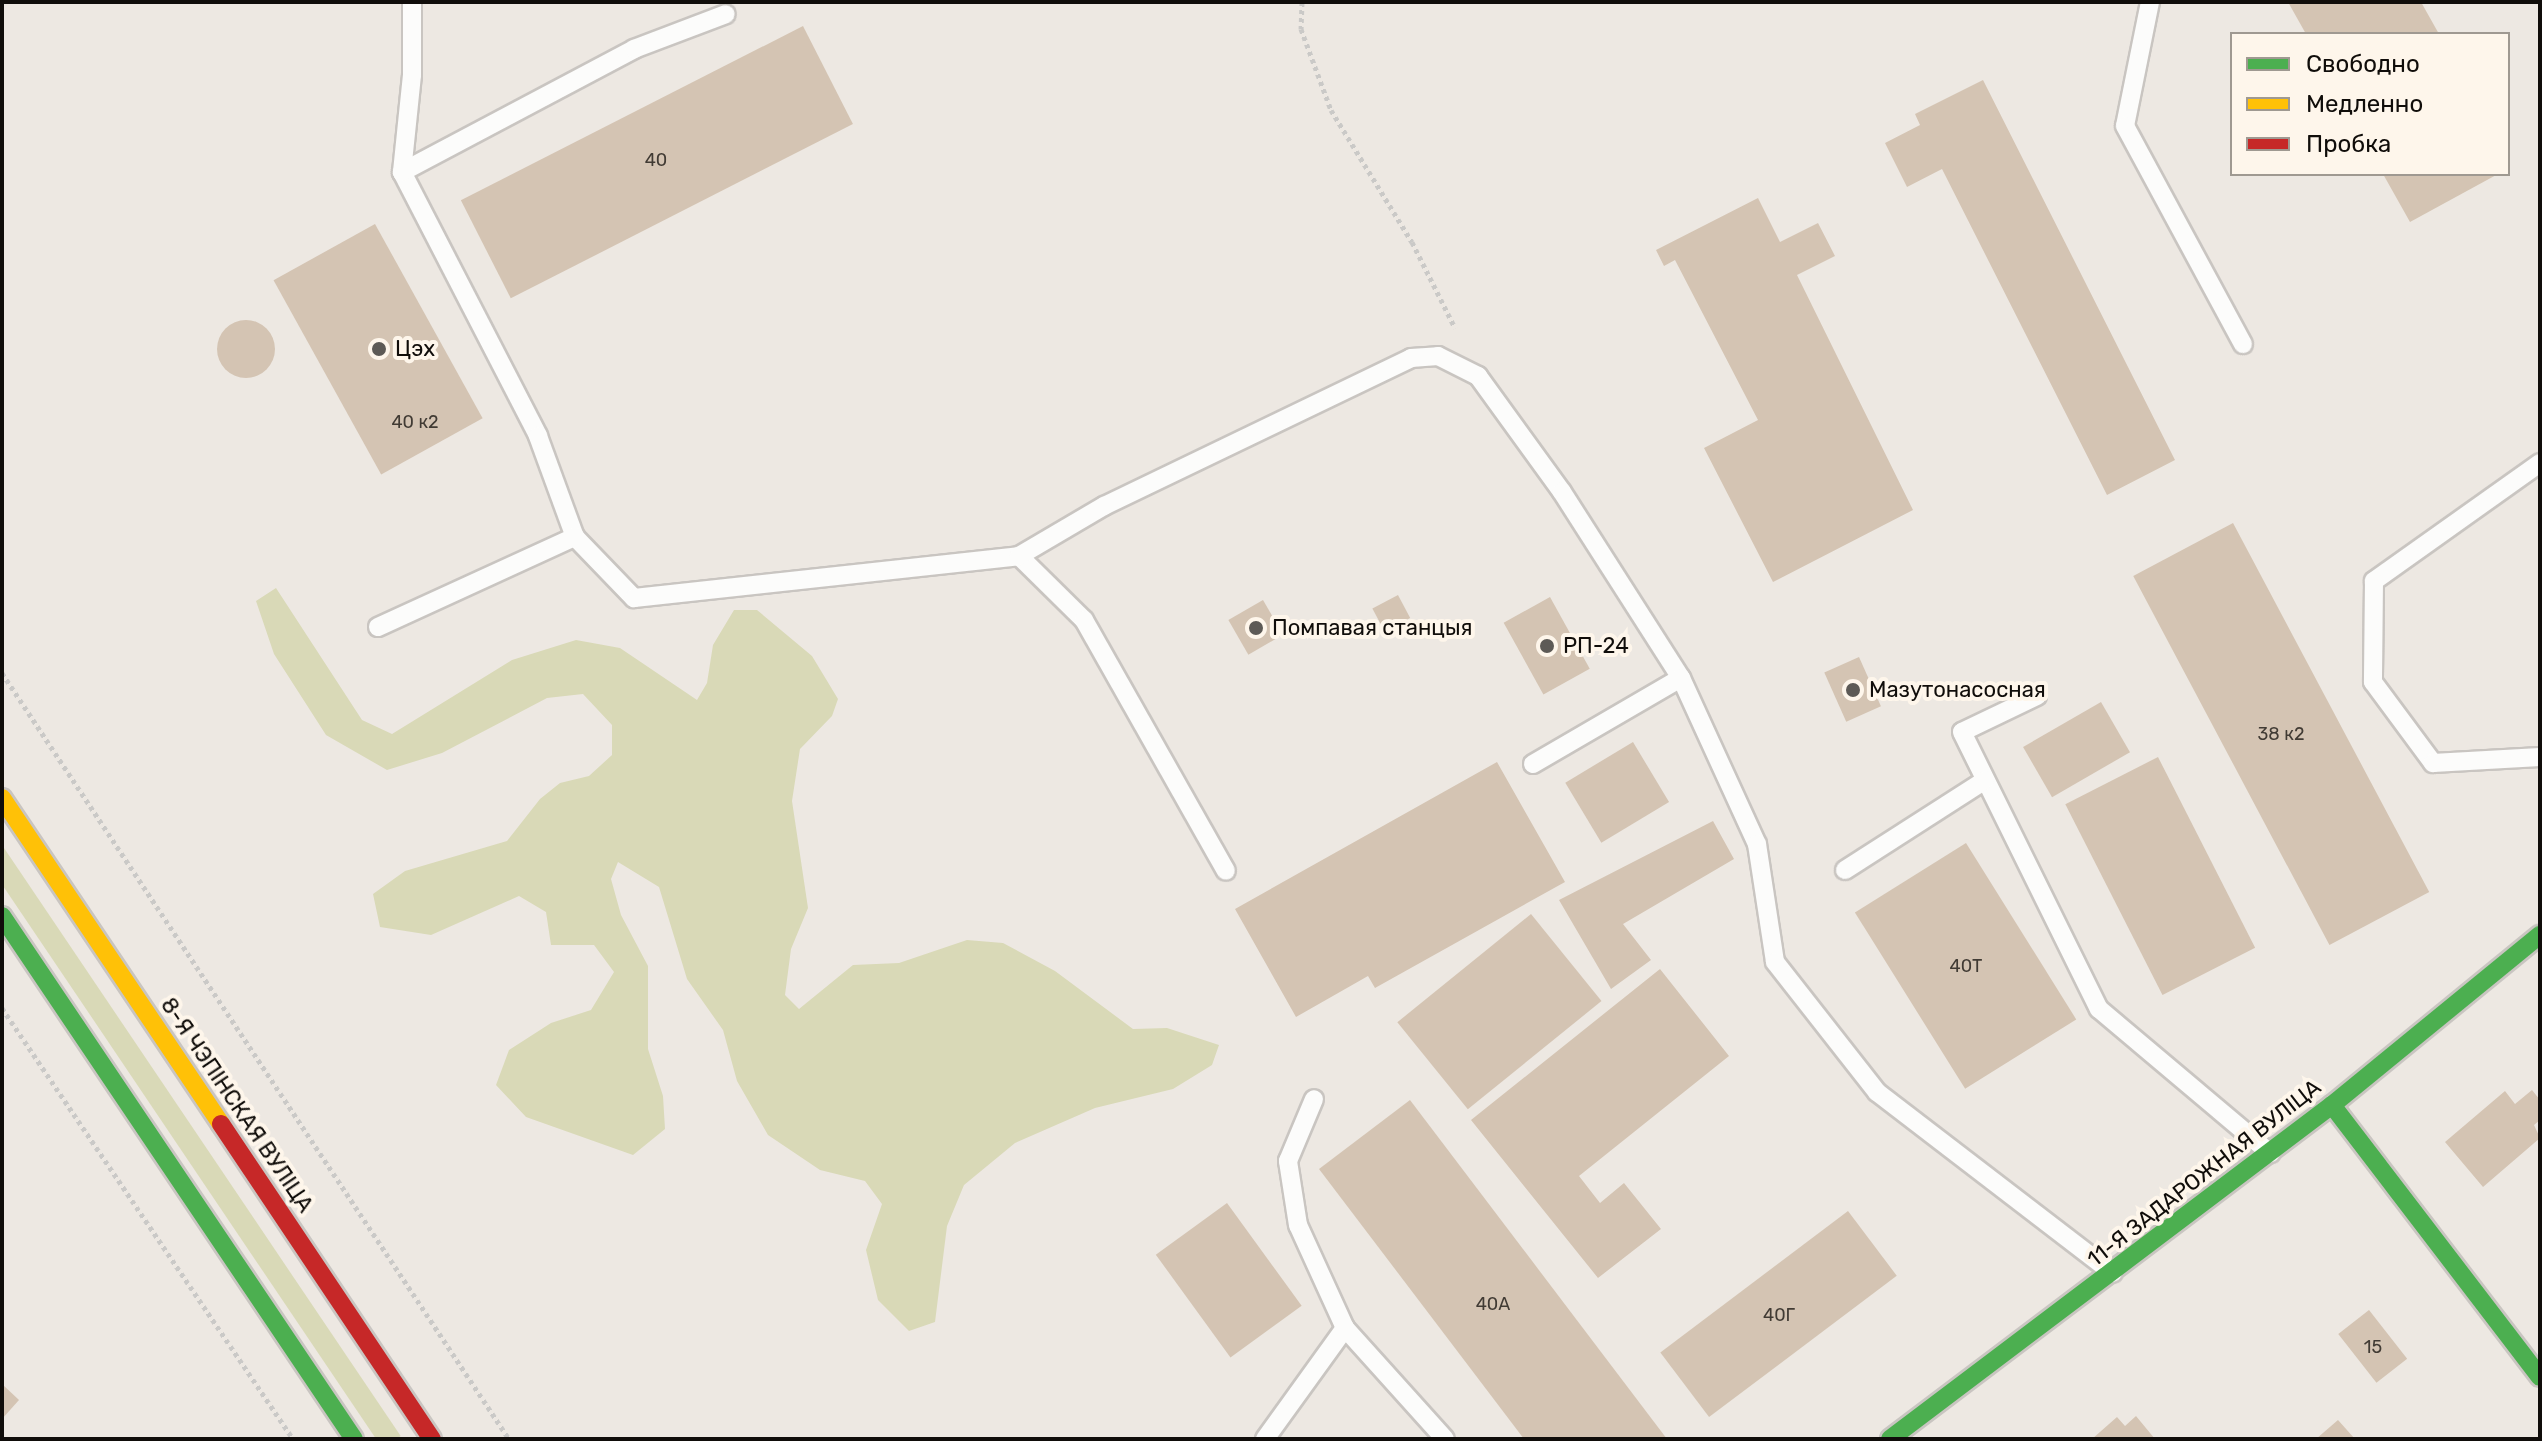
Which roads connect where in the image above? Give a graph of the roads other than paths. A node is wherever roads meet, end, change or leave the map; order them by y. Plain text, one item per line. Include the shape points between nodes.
1 (412, 2) edge
2 (2150, 2) edge
3 (726, 14) dead end
4 (402, 172) junction
5 (2243, 344) dead end
6 (2540, 463) edge
7 (575, 537) junction
8 (1019, 556) junction
9 (378, 627) dead end
10 (1681, 678) junction
11 (2037, 696) dead end
12 (2540, 757) edge
13 (1533, 764) dead end
14 (1985, 780) junction
15 (2, 798) edge
16 (1845, 870) dead end
17 (1226, 871) dead end
18 (2, 916) edge
19 (2540, 935) edge
20 (1314, 1099) dead end
21 (2332, 1105) junction
22 (2270, 1153) junction
23 (2114, 1273) junction
24 (1345, 1328) junction
25 (2540, 1377) edge
26 (354, 1439) edge
27 (432, 1439) edge
28 (1265, 1439) edge
29 (1445, 1439) edge
30 (1890, 1439) edge

1 - 4 lane
2 - 5 lane via 2125,126
3 - 4 lane via 634,49
4 - 7 lane via 538,436
6 - 12 lane via 2374,581 2373,682 2433,763
7 - 8 lane via 634,598
7 - 9 lane
8 - 10 lane via 1104,506 1411,358 1438,356 1478,376 1562,492
8 - 17 lane via 1084,620
10 - 13 lane
10 - 23 lane via 1757,844 1775,962 1877,1092
11 - 14 lane via 1962,732
14 - 16 lane
14 - 22 lane via 2099,1009
15 - 27 main road, 8-Я ЧЭПІНСКАЯ ВУЛІЦА
18 - 26 main road
19 - 21 main road, 11-Я ЗАДАРОЖНАЯ ВУЛІЦА
20 - 24 lane via 1288,1161 1298,1225
21 - 22 main road, 11-Я ЗАДАРОЖНАЯ ВУЛІЦА
21 - 25 main road
22 - 23 main road, 11-Я ЗАДАРОЖНАЯ ВУЛІЦА
23 - 30 main road, 11-Я ЗАДАРОЖНАЯ ВУЛІЦА
24 - 28 lane
24 - 29 lane

